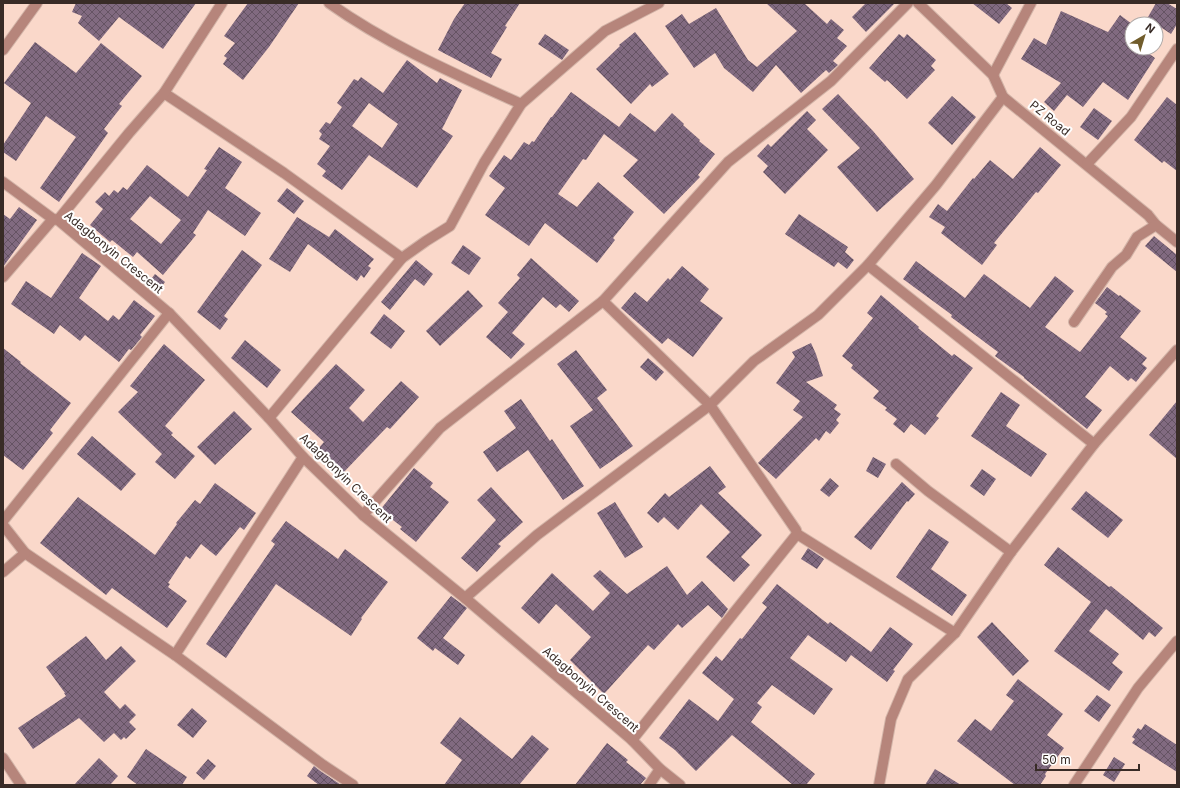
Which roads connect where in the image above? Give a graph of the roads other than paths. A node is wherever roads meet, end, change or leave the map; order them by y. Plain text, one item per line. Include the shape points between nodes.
1 (37, 3) edge
2 (222, 3) edge
3 (329, 3) edge
4 (659, 3) edge
5 (908, 3) edge
6 (918, 3) edge
7 (1032, 3) edge
8 (1177, 49) edge
9 (3, 50) edge
10 (992, 75) junction
11 (164, 93) junction
12 (1003, 97) junction
13 (521, 104) junction
14 (1087, 164) junction
15 (3, 182) edge
16 (56, 220) junction
17 (1156, 225) junction
18 (1177, 242) edge
19 (402, 258) junction
20 (868, 265) junction
21 (3, 277) edge
22 (603, 301) junction
23 (169, 314) junction
24 (1074, 322) dead end
25 (1177, 350) edge
26 (710, 405) junction
27 (269, 418) junction
28 (1094, 444) junction
29 (303, 457) junction
30 (896, 464) dead end
31 (363, 515) junction
32 (3, 521) edge
33 (3, 525) edge
34 (797, 534) junction
35 (1011, 552) junction
36 (25, 553) junction
37 (3, 572) edge
38 (465, 598) junction
39 (955, 633) junction
40 (1177, 641) edge
41 (175, 655) junction
42 (632, 740) junction
43 (3, 758) edge
44 (660, 768) junction
45 (21, 785) edge
46 (353, 785) edge
47 (649, 785) edge
48 (680, 785) edge
49 (878, 785) edge
50 (1074, 785) edge

1 - 9 street
2 - 11 street
3 - 13 street via 354,21 411,53
4 - 13 street via 605,31
5 - 22 street via 831,81 728,162
6 - 10 street, PZ Road
7 - 10 street
8 - 14 street via 1131,117
10 - 12 street, PZ Road
11 - 16 street via 128,132
11 - 19 street via 284,172
12 - 14 street, PZ Road
12 - 20 street via 936,185
13 - 19 street via 450,226
14 - 17 street, PZ Road via 1148,215
15 - 16 street, Adagbonyin Crescent
16 - 21 street
16 - 23 street, Adagbonyin Crescent
17 - 18 street, PZ Road
17 - 24 street via 1138,238 1126,255 1112,267
19 - 27 street
20 - 26 street via 818,315 754,361
20 - 28 street
22 - 26 street
22 - 31 street via 440,428
23 - 27 street, Adagbonyin Crescent
23 - 32 street
25 - 28 street
26 - 34 street
26 - 38 street via 537,534
27 - 29 street, Adagbonyin Crescent
28 - 35 street
29 - 31 street, Adagbonyin Crescent
29 - 41 street
30 - 35 street
31 - 38 street, Adagbonyin Crescent
33 - 36 street
34 - 39 street
34 - 42 street
35 - 39 street
36 - 37 street
36 - 41 street
38 - 42 street, Adagbonyin Crescent
39 - 49 street via 908,679 891,719
40 - 50 street via 1138,688
41 - 46 street
42 - 44 street, Adagbonyin Crescent
43 - 45 street
44 - 47 street
44 - 48 street, Adagbonyin Crescent

